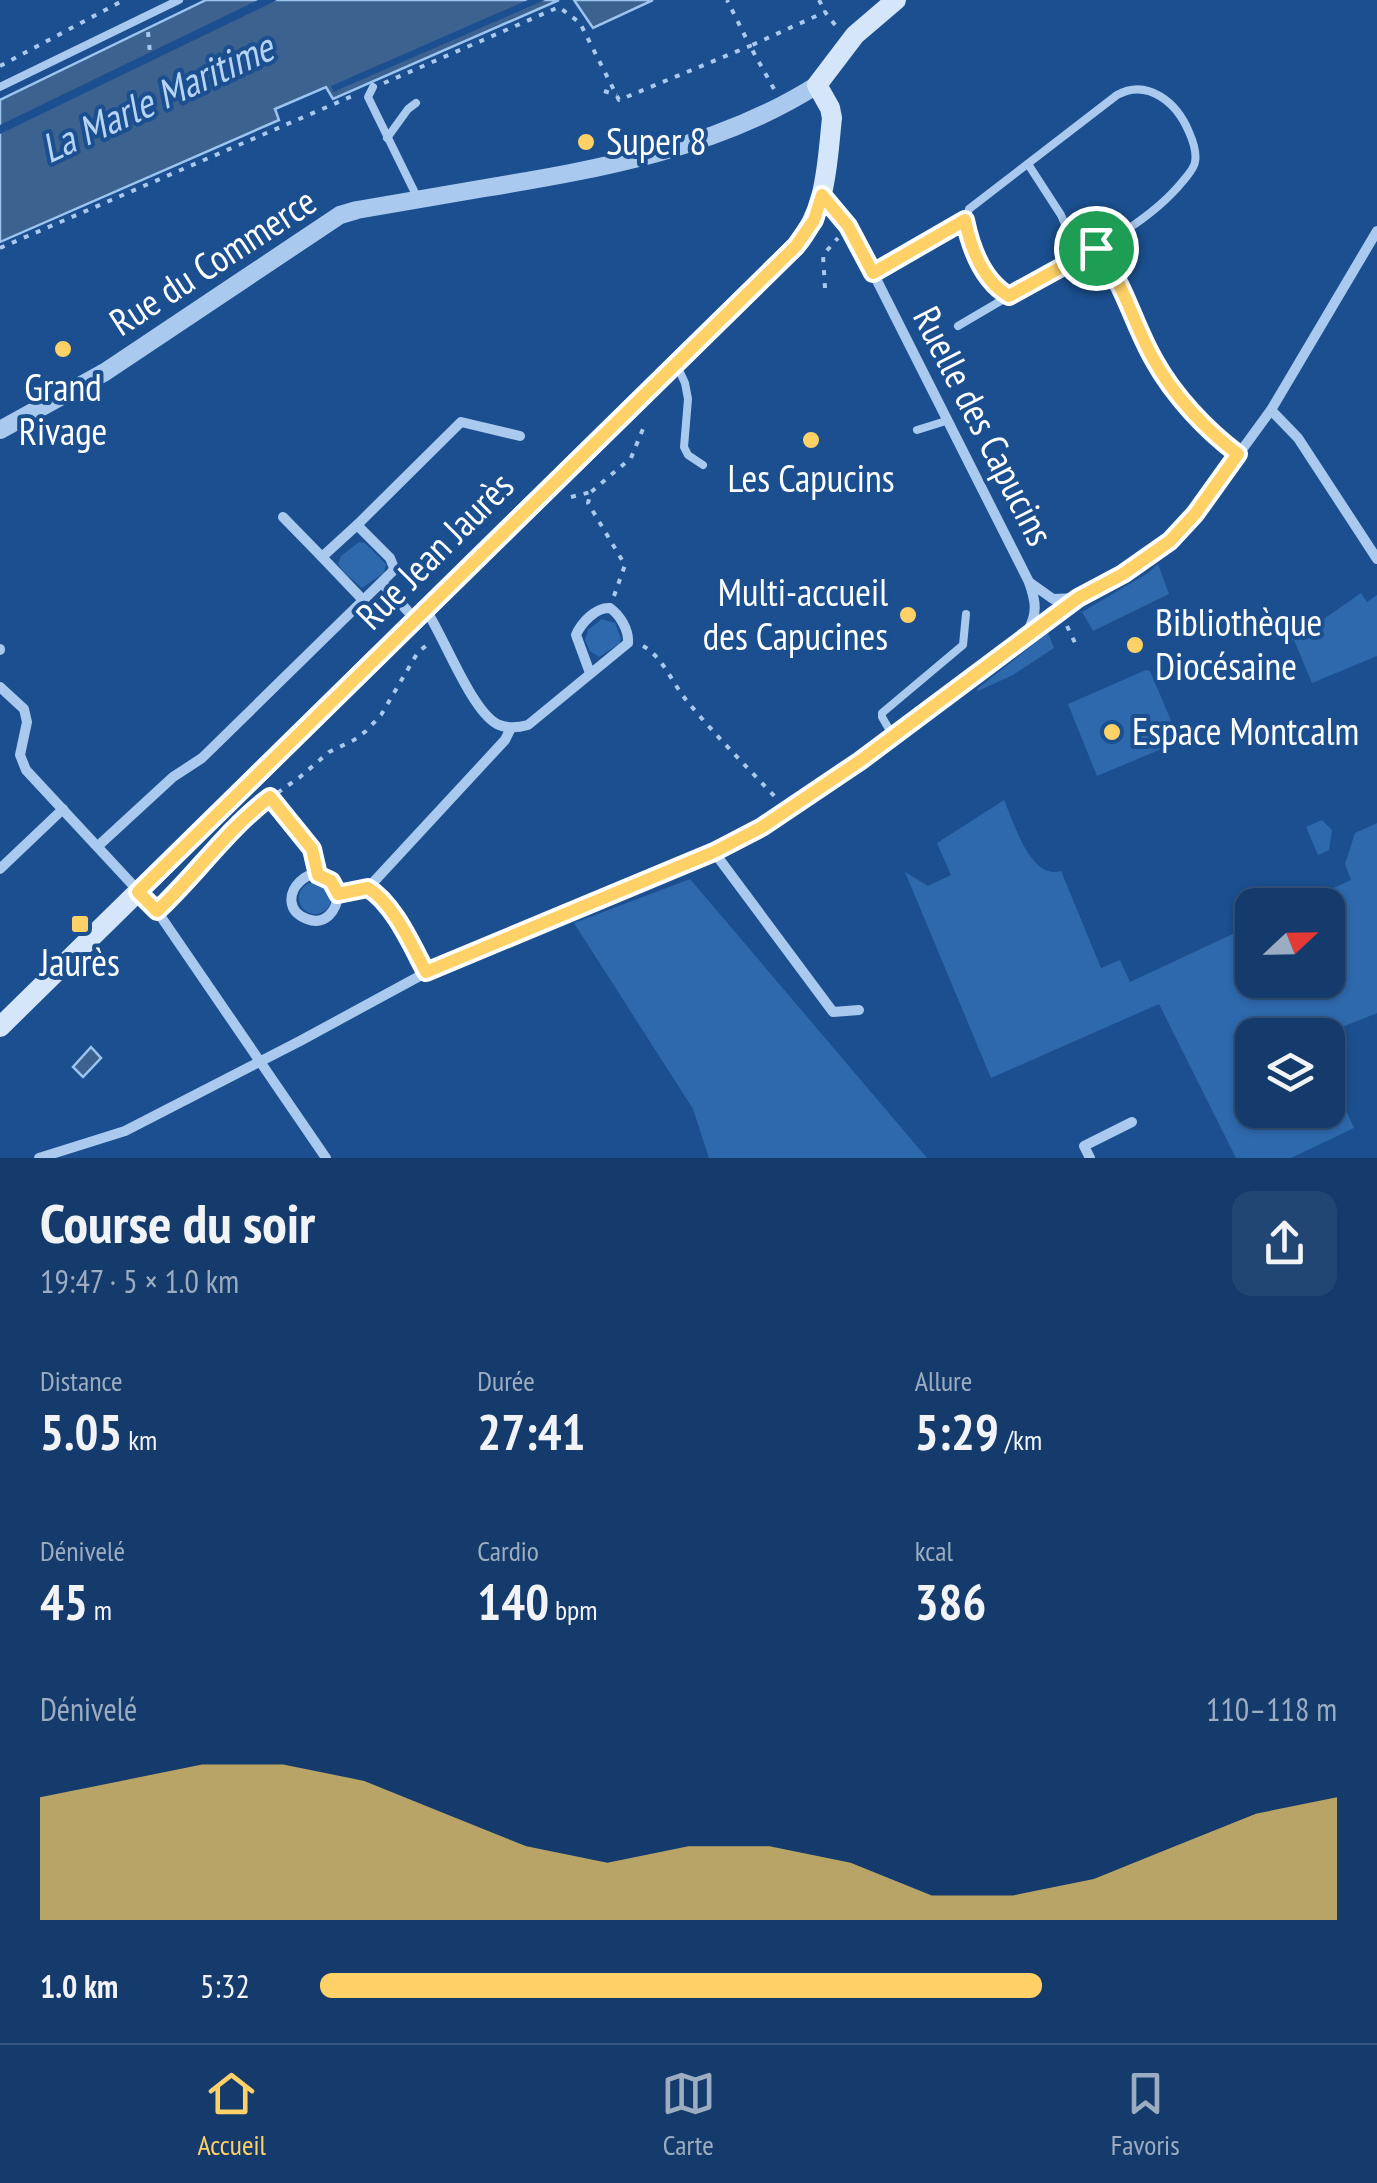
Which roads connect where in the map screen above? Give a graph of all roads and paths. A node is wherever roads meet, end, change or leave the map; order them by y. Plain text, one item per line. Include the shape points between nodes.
1 (124, 0) edge
2 (179, 0) edge
3 (728, 0) edge
4 (819, 0) edge
5 (896, 0) edge
6 (146, 16) junction
7 (750, 46) junction
8 (150, 52) dead end
9 (0, 66) edge
10 (817, 85) junction
11 (0, 87) edge
12 (374, 87) junction
13 (604, 91) dead end
14 (617, 95) junction
15 (416, 104) dead end
16 (782, 107) junction
17 (387, 138) junction
18 (1028, 164) junction
19 (822, 195) junction
20 (418, 199) junction
21 (965, 220) junction
22 (848, 226) junction
23 (1377, 231) edge
24 (0, 248) edge
25 (1096, 248) junction
26 (909, 254) dead end
27 (1079, 257) junction
28 (825, 288) dead end
29 (1009, 296) junction
30 (958, 326) dead end
31 (675, 365) junction
32 (1271, 410) junction
33 (647, 418) dead end
34 (946, 420) junction
35 (0, 430) edge
36 (917, 430) dead end
37 (520, 436) dead end
38 (1238, 454) junction
39 (703, 465) dead end
40 (591, 492) junction
41 (573, 496) dead end
42 (284, 517) dead end
43 (356, 525) junction
44 (322, 557) junction
45 (1377, 560) edge
46 (1029, 582) junction
47 (382, 583) junction
48 (1078, 598) junction
49 (363, 600) junction
50 (610, 608) junction
51 (1060, 613) junction
52 (420, 614) junction
53 (966, 614) dead end
54 (437, 628) junction
55 (1023, 637) junction
56 (628, 643) junction
57 (1077, 646) dead end
58 (590, 673) junction
59 (0, 686) edge
60 (512, 728) junction
61 (893, 736) junction
62 (270, 797) junction
63 (63, 809) junction
64 (788, 810) junction
65 (98, 846) junction
66 (714, 852) junction
67 (0, 870) edge
68 (318, 875) junction
69 (368, 888) junction
70 (138, 892) junction
71 (338, 894) junction
72 (157, 911) junction
73 (426, 972) junction
74 (859, 1010) dead end
75 (0, 1027) edge
76 (261, 1060) junction
77 (1132, 1122) dead end
78 (71, 1153) edge
79 (39, 1158) edge
80 (326, 1158) edge
81 (1090, 1158) edge

1 - 9 path
2 - 6 lane
3 - 7 path
4 - 7 path via 826,14
5 - 10 main road via 855,35
6 - 8 path
6 - 11 lane
7 - 14 path via 620,100
7 - 16 path
10 - 16 street, Rue du Commerce
10 - 19 main road, Rue Jean Jaurès via 832,118
12 - 14 path via 559,8 580,22
12 - 17 lane via 368,97
12 - 24 path
13 - 14 path
15 - 17 lane
16 - 20 street, Rue du Commerce via 673,150
17 - 20 lane
18 - 21 lane via 969,209
18 - 25 lane via 1126,90 1150,90 1178,112 1194,144 1190,172 1164,202
18 - 27 lane
19 - 22 street, Ruelle des Capucins
19 - 31 main road, Rue Jean Jaurès via 796,246
20 - 35 street, Rue du Commerce via 332,220 105,372
21 - 26 lane
21 - 29 lane via 989,279
22 - 28 path via 823,255
22 - 34 street, Ruelle des Capucins
23 - 32 street
25 - 27 lane
25 - 38 lane via 1154,361 1198,420
27 - 29 lane
29 - 30 lane
31 - 39 lane via 688,398 684,447
31 - 52 main road, Rue Jean Jaurès
32 - 38 street
32 - 45 street via 1298,438
33 - 40 path via 631,458
34 - 36 lane
34 - 46 street, Ruelle des Capucins
37 - 43 street via 461,422
38 - 48 street via 1170,541
40 - 41 path
40 - 50 path via 592,513 625,565
42 - 44 street
43 - 44 street
43 - 47 street via 393,564
44 - 49 street
46 - 48 street, Ruelle des Capucins via 1053,600
46 - 55 street, Ruelle des Capucins via 1036,610
47 - 49 street
47 - 52 street
48 - 51 street
49 - 65 street via 202,758
50 - 56 street via 628,632
50 - 58 street via 598,610 576,635
51 - 55 street
51 - 57 path
52 - 54 street
52 - 70 main road, Rue Jean Jaurès
53 - 61 lane via 963,645 882,713
54 - 60 street via 482,710
54 - 62 path via 366,731
55 - 61 street
56 - 58 street
56 - 64 path via 655,655 687,702
58 - 60 street via 528,725
59 - 63 street via 24,709 20,755 26,770
60 - 69 street
61 - 64 street
62 - 68 path via 312,849
62 - 72 path
63 - 65 street
63 - 67 street
64 - 66 street
65 - 70 street
66 - 73 street
66 - 74 street via 833,1012
68 - 71 street
68 - 71 street via 294,888 299,914 312,921 326,918
69 - 71 street
69 - 73 street via 387,904
70 - 72 street
70 - 75 main road, Rue Jean Jaurès
72 - 76 street
73 - 76 street
76 - 78 street
76 - 80 street
77 - 81 street via 1084,1146
78 - 79 street

